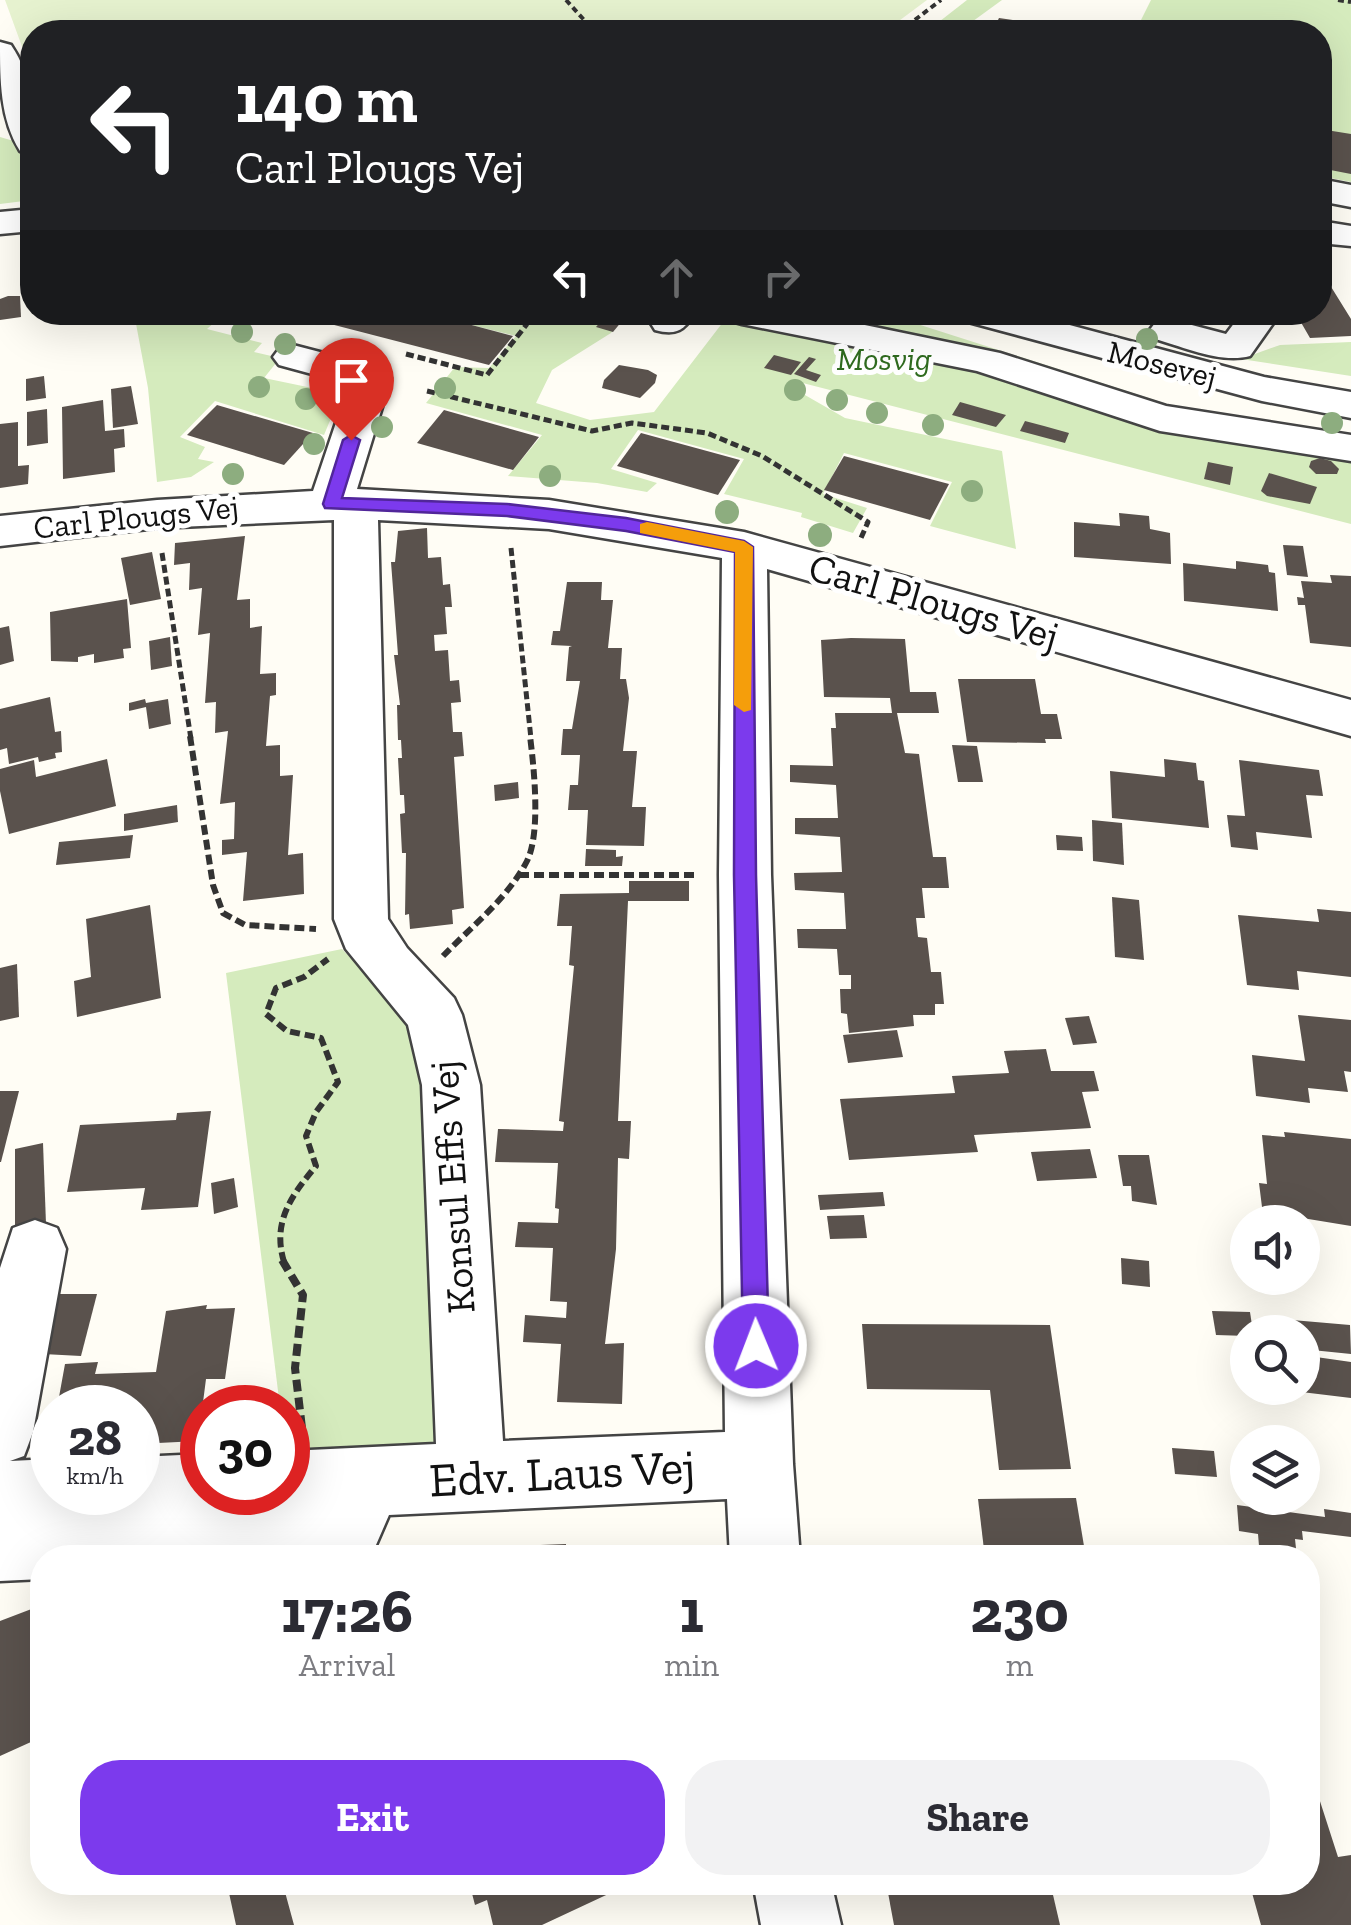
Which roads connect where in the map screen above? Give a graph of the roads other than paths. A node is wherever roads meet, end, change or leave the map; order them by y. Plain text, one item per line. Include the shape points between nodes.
1 (0, 52) edge
2 (19, 130) edge
3 (807, 325) edge
4 (1025, 325) edge
5 (1152, 325) edge
6 (1253, 325) edge
7 (293, 357) dead end
8 (1351, 406) edge
9 (1351, 448) edge
10 (344, 503) junction
11 (0, 531) edge
12 (744, 547) junction
13 (1351, 718) edge
14 (35, 1249) dead end
15 (0, 1432) edge
16 (759, 1464) junction
17 (471, 1478) junction
18 (320, 1484) edge
19 (30, 1495) edge
20 (0, 1496) edge
21 (764, 1545) edge
22 (0, 1546) edge
23 (795, 1895) edge
24 (801, 1925) edge

1 - 2 street
3 - 9 street via 986,361 1160,418
4 - 8 street, Mosevej
5 - 6 street via 1236,348
7 - 10 street via 371,378
10 - 11 street, Carl Plougs Vej via 156,513
10 - 12 street, Carl Plougs Vej via 507,510
10 - 17 street, Konsul Effs Vej via 363,926 434,1016 450,1086
12 - 13 street, Carl Plougs Vej
12 - 16 street
14 - 15 street
16 - 17 street, Edv. Laus Vej
16 - 21 street
17 - 18 street, Edv. Laus Vej
18 - 22 street via 352,1522 327,1534
19 - 20 street
23 - 24 street

